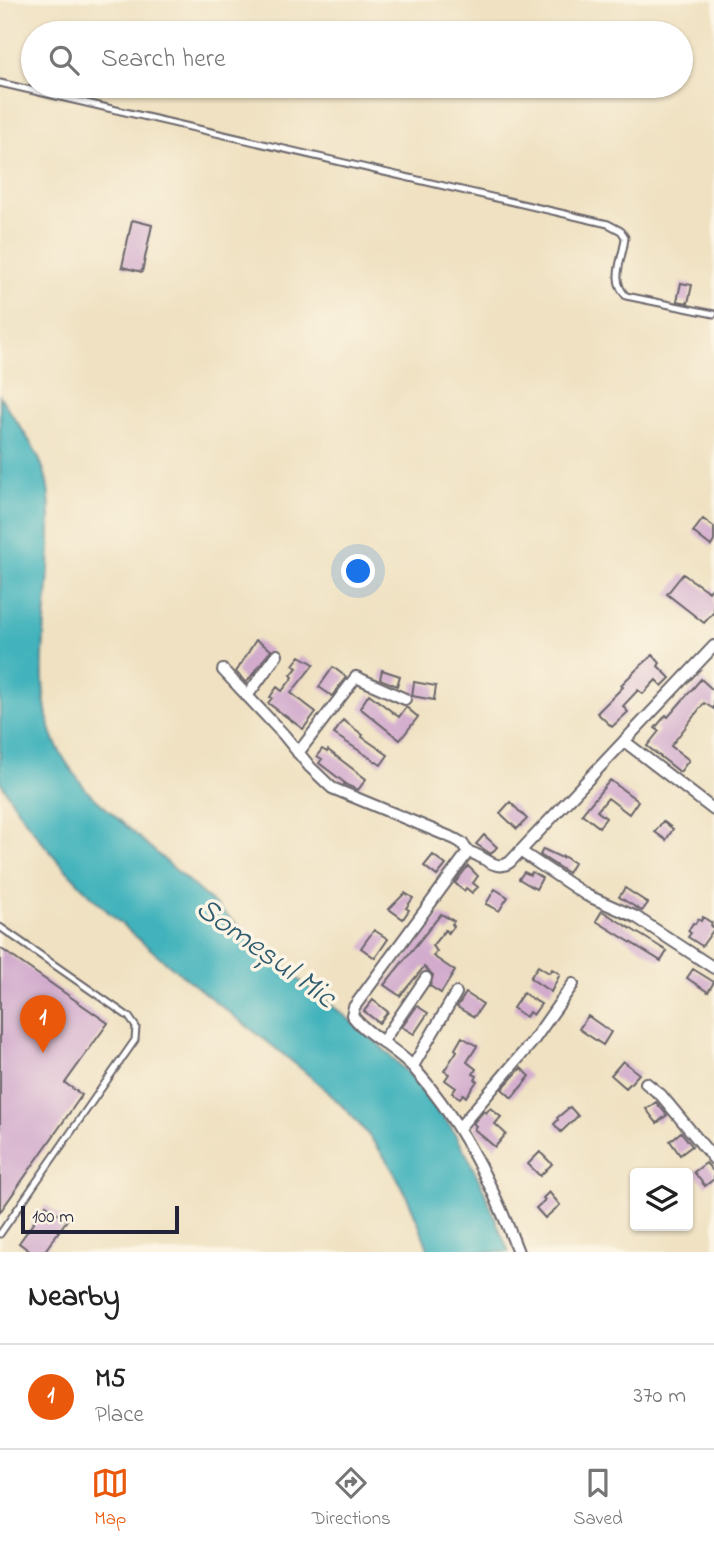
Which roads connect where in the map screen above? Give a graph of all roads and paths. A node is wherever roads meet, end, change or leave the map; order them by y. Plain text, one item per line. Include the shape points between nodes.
1 (0, 83) edge
2 (21, 88) edge
3 (65, 98) edge
4 (714, 314) edge
5 (714, 646) edge
6 (277, 655) dead end
7 (223, 670) dead end
8 (247, 696) junction
9 (405, 699) dead end
10 (624, 741) junction
11 (298, 753) junction
12 (714, 810) edge
13 (468, 852) junction
14 (520, 852) junction
15 (0, 927) edge
16 (714, 968) edge
17 (426, 978) dead end
18 (573, 984) dead end
19 (456, 993) dead end
20 (383, 1041) junction
21 (412, 1066) junction
22 (646, 1083) dead end
23 (459, 1128) junction
24 (714, 1159) edge
25 (0, 1234) edge
26 (518, 1252) edge

1 - 2 lane
3 - 4 lane via 608,224 625,237 617,275 626,296
5 - 10 street
6 - 8 street
7 - 8 street
8 - 11 street
9 - 11 street via 356,677
10 - 12 street
10 - 14 street
11 - 13 street via 332,788 455,839
13 - 14 street via 504,867
13 - 20 street via 354,1007 352,1015
14 - 16 street via 586,895 636,917
15 - 25 lane via 129,1017 136,1027 135,1040
17 - 20 street
18 - 23 street via 533,1041
19 - 21 street
20 - 21 street
21 - 23 street
22 - 24 street
23 - 26 street via 498,1201

